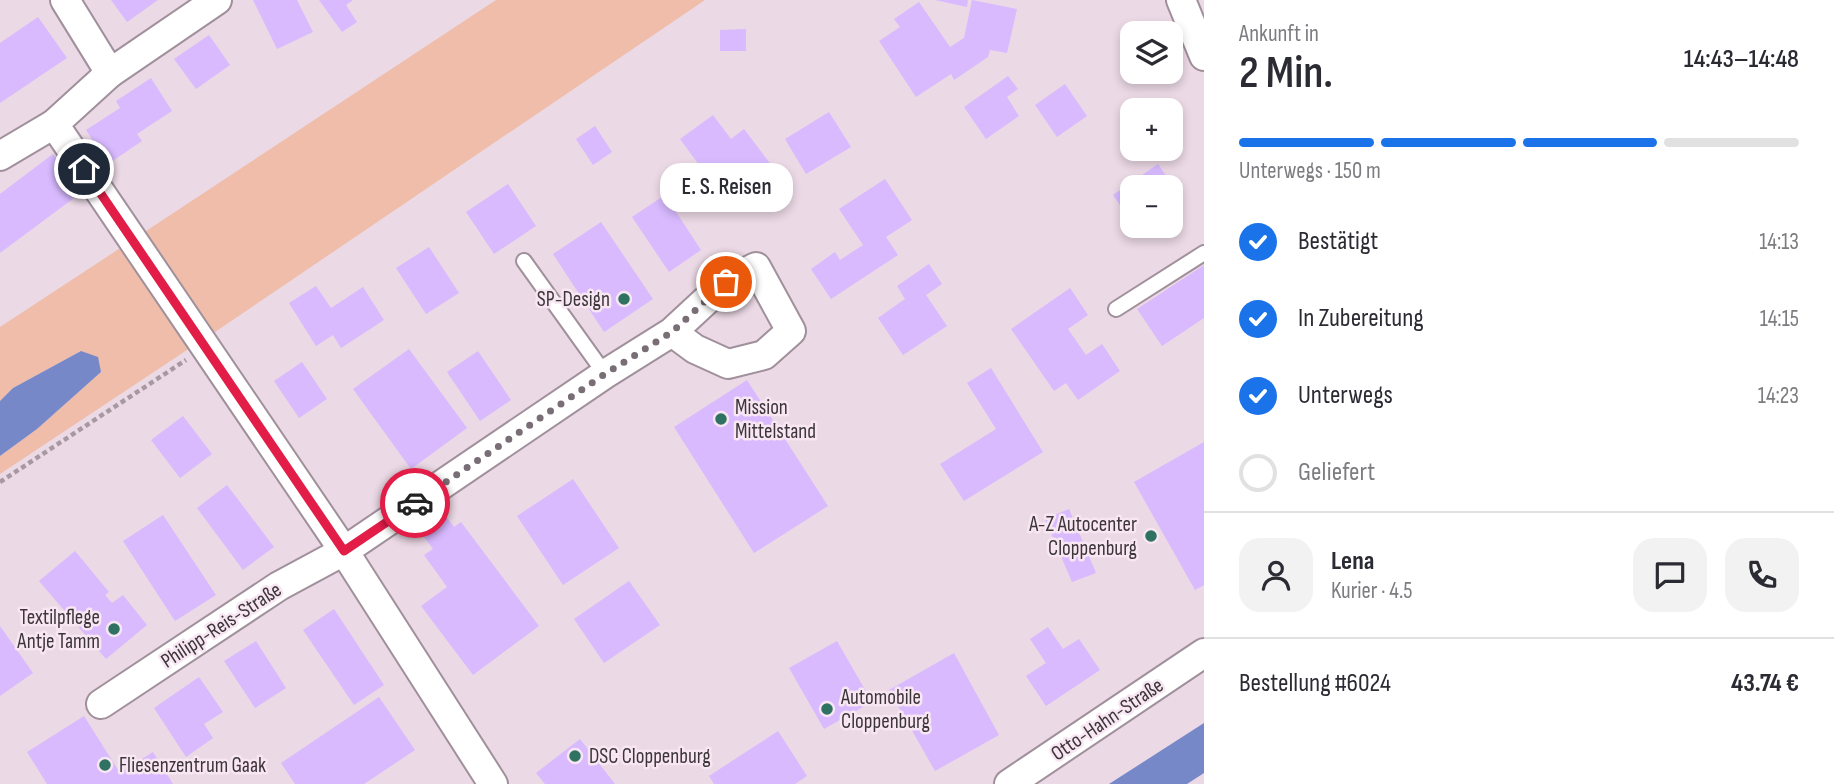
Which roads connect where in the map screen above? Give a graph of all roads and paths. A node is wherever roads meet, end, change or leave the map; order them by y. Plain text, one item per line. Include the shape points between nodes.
1 (65, 0) edge
2 (217, 0) edge
3 (1181, 0) edge
4 (1204, 56) edge
5 (110, 73) junction
6 (54, 124) junction
7 (0, 156) edge
8 (1204, 253) edge
9 (524, 261) dead end
10 (1116, 309) dead end
11 (672, 332) dead end
12 (204, 348) junction
13 (605, 374) junction
14 (0, 482) edge
15 (344, 551) junction
16 (1204, 653) edge
17 (102, 704) dead end
18 (493, 784) edge
19 (1009, 784) edge

1 - 5 street
2 - 5 street
3 - 4 street
5 - 6 street
6 - 7 street
6 - 12 street
8 - 10 lane
9 - 13 lane
11 - 13 street, Philipp-Reis-Straße
12 - 14 path
12 - 15 street
13 - 15 street, Philipp-Reis-Straße
15 - 17 street, Philipp-Reis-Straße via 279,586
15 - 18 street
16 - 19 street, Otto-Hahn-Straße

